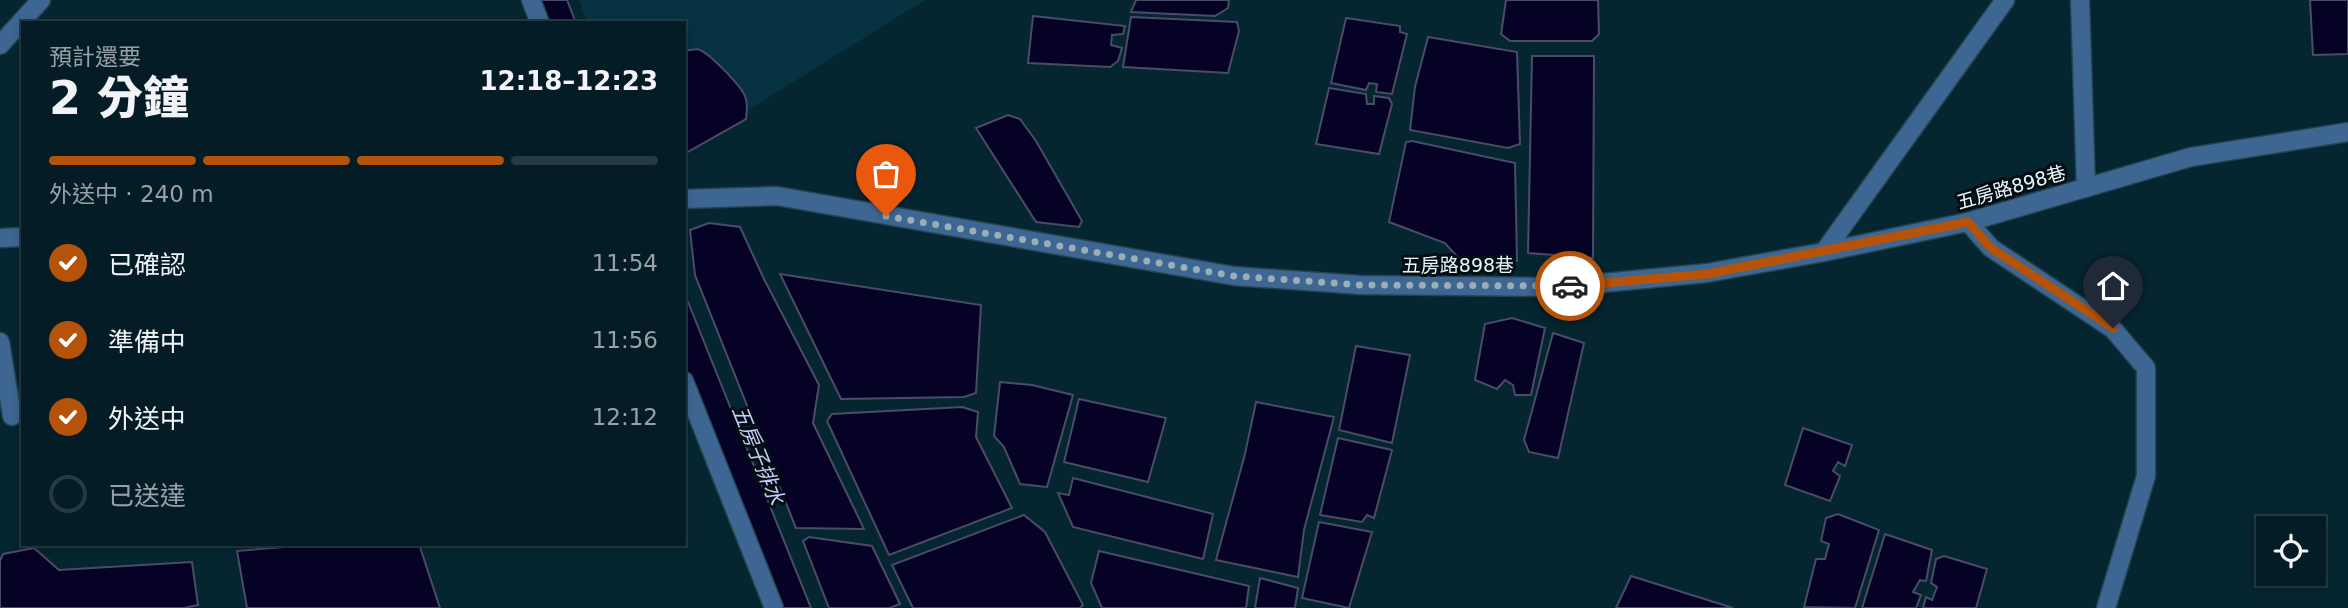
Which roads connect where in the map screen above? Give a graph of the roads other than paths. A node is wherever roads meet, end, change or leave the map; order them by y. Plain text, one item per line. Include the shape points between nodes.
1 (41, 0) edge
2 (531, 0) edge
3 (2005, 0) edge
4 (2080, 0) edge
5 (22, 21) edge
6 (539, 21) edge
7 (21, 22) edge
8 (0, 45) edge
9 (2348, 132) edge
10 (2086, 188) junction
11 (686, 200) edge
12 (1968, 222) junction
13 (21, 237) edge
14 (0, 238) edge
15 (1824, 252) junction
16 (0, 342) edge
17 (686, 386) edge
18 (12, 416) dead end
19 (774, 608) edge
20 (2106, 608) edge

1 - 5 street
2 - 6 street
3 - 15 street
4 - 10 street
7 - 8 street
9 - 10 street, 五房路898巷 via 2191,157
10 - 12 street, 五房路898巷
11 - 15 street, 五房路898巷 via 777,196 1234,276 1361,285 1561,287 1707,274
12 - 15 street, 五房路898巷
12 - 20 street via 1991,248 2113,328 2147,368 2146,476
13 - 14 street
16 - 18 street
17 - 19 street

